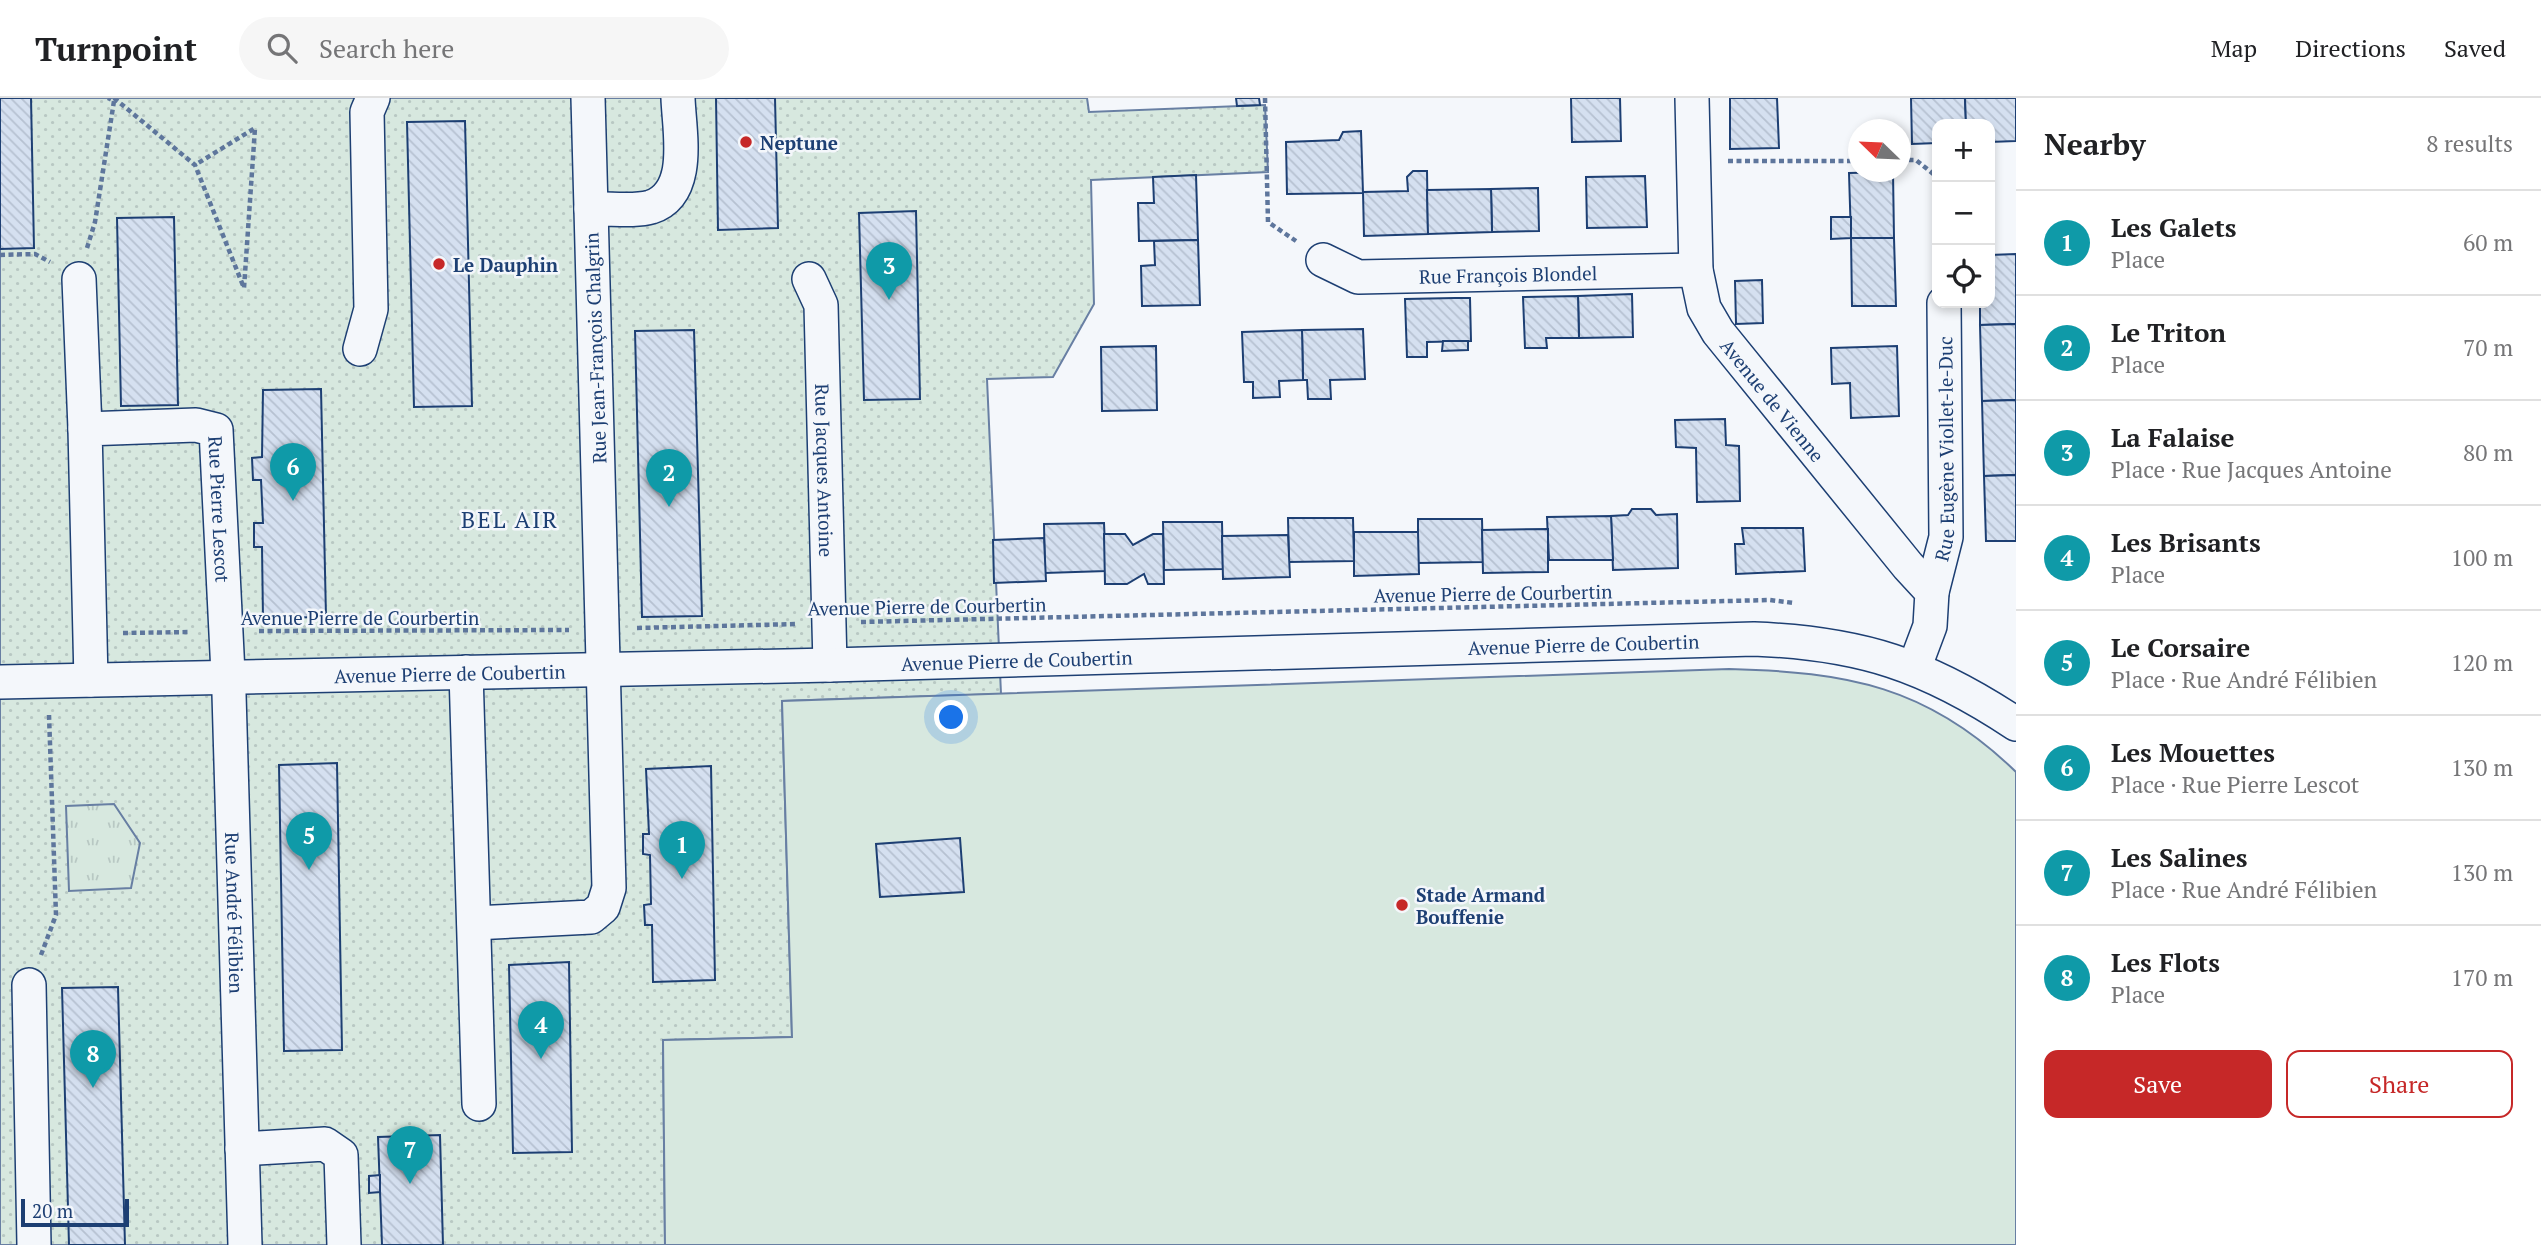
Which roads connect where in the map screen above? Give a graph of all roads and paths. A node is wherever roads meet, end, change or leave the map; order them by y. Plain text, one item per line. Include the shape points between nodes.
1 (373, 98) edge
2 (587, 98) edge
3 (678, 98) edge
4 (1265, 98) edge
5 (1692, 98) edge
6 (112, 99) edge
7 (1911, 160) edge
8 (1696, 161) junction
9 (1848, 161) edge
10 (195, 165) junction
11 (1932, 173) edge
12 (591, 209) junction
13 (0, 255) edge
14 (1323, 260) joint
15 (1696, 270) junction
16 (79, 279) junction
17 (809, 279) dead end
18 (1944, 308) edge
19 (360, 349) dead end
20 (85, 429) junction
21 (1932, 592) junction
22 (830, 623) junction
23 (603, 629) junction
24 (224, 632) junction
25 (90, 633) junction
26 (1814, 643) junction
27 (830, 664) junction
28 (1915, 666) junction
29 (604, 669) junction
30 (466, 672) junction
31 (227, 677) junction
32 (91, 680) junction
33 (48, 681) junction
34 (0, 682) edge
35 (2016, 724) edge
36 (474, 923) junction
37 (29, 985) joint
38 (479, 1104) dead end
39 (242, 1149) junction
40 (34, 1245) edge
41 (245, 1245) edge
42 (344, 1245) edge

1 - 19 street via 367,112 371,309
2 - 12 street
3 - 12 street, Rue Jean-François Chalgrin via 681,162 677,181 666,198 650,207
4 - 14 path via 1268,222
5 - 8 street, Avenue de Vienne
6 - 10 path
6 - 16 path via 95,222
7 - 11 path
8 - 9 path
8 - 15 street, Avenue de Vienne
10 - 10 path via 234,263 244,288 255,128
12 - 23 street, Rue Jean-François Chalgrin
13 - 16 path via 35,254
14 - 15 street, Rue François Blondel via 1358,277
15 - 21 street, Avenue de Vienne via 1703,308 1718,332
16 - 20 street
17 - 22 street, Rue Jacques Antoine via 821,305
18 - 21 street, Rue Eugène Viollet-le-Duc via 1946,537
20 - 24 street, Rue Pierre Lescot via 196,425 216,430
20 - 25 street
21 - 28 street via 1930,626
22 - 23 path, Avenue Pierre de Courbertin
22 - 26 path, Avenue Pierre de Courbertin via 1770,600 1819,607
22 - 27 street, Rue Jacques Antoine
23 - 24 path, Avenue Pierre de Courbertin
23 - 29 street, Rue Jean-François Chalgrin
24 - 25 path, Avenue Pierre de Courbertin
24 - 31 street, Rue Pierre Lescot
25 - 32 street
26 - 27 street, Avenue Pierre de Coubertin via 1754,639
26 - 28 street, Avenue Pierre de Coubertin
27 - 29 street, Avenue Pierre de Coubertin
28 - 35 street, Avenue Pierre de Coubertin
29 - 30 street, Avenue Pierre de Coubertin
29 - 36 street, Rue Jean-François Chalgrin via 609,888 603,907 591,917
30 - 31 street, Avenue Pierre de Coubertin
30 - 36 street
31 - 32 street, Avenue Pierre de Coubertin
31 - 39 street, Rue André Félibien
32 - 33 street, Avenue Pierre de Coubertin
33 - 34 street, Avenue Pierre de Coubertin
33 - 37 path via 56,915
36 - 38 street
37 - 40 street
39 - 41 street, Rue André Félibien
39 - 42 street via 325,1144 341,1155

